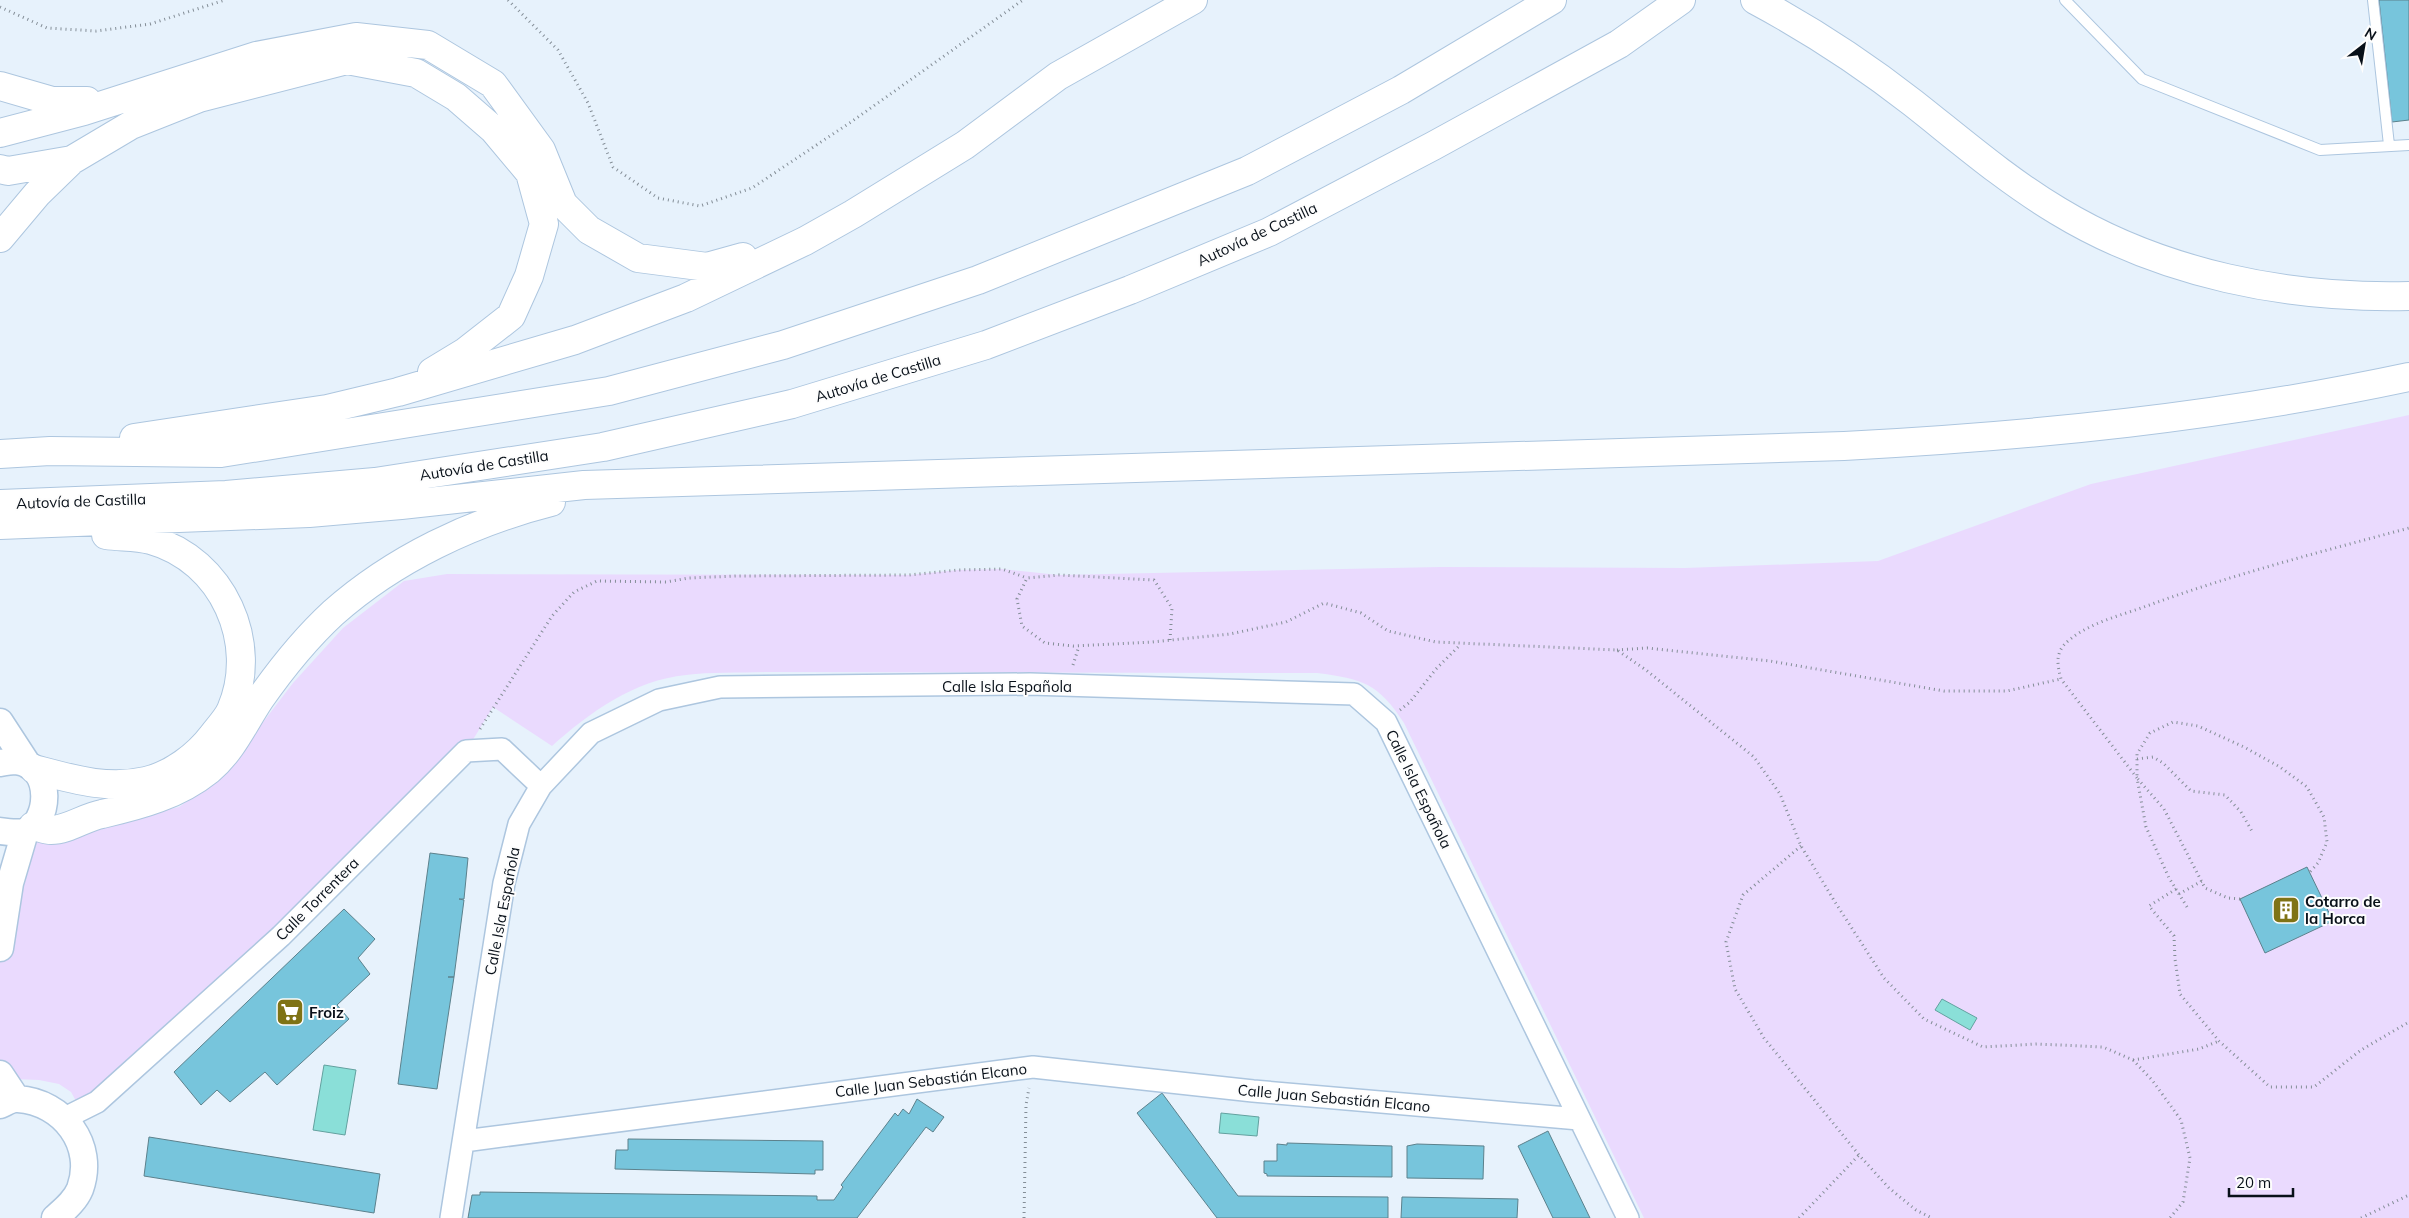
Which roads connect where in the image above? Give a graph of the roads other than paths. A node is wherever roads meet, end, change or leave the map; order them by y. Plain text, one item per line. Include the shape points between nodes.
1 (1159, 0) edge
2 (1193, 0) edge
3 (1681, 0) edge
4 (1755, 0) edge
5 (2065, 0) edge
6 (2373, 0) edge
7 (1549, 2) edge
8 (1058, 76) junction
9 (0, 86) edge
10 (114, 102) junction
11 (0, 133) edge
12 (2389, 145) junction
13 (2409, 145) edge
14 (72, 160) junction
15 (0, 169) edge
16 (0, 238) edge
17 (805, 241) junction
18 (2409, 296) edge
19 (2409, 377) edge
20 (398, 392) junction
21 (50, 451) junction
22 (0, 454) edge
23 (699, 481) junction
24 (0, 504) edge
25 (0, 527) edge
26 (0, 722) edge
27 (0, 763) edge
28 (31, 767) junction
29 (541, 786) junction
30 (16, 830) edge
31 (0, 948) edge
32 (0, 1074) edge
33 (8, 1102) edge
34 (1579, 1119) junction
35 (71, 1127) junction
36 (464, 1141) junction
37 (69, 1213) edge
38 (451, 1218) edge
39 (1628, 1218) edge

1 - 8 highway
2 - 8 highway
3 - 24 highway, Autovía de Castilla via 1619,44 1269,232 986,345 792,404 603,447 375,482 226,495
4 - 18 highway via 1839,49 1992,166 2058,211 2131,249 2198,271 2270,286 2338,294
5 - 12 lane via 2142,80 2320,150
6 - 12 lane
7 - 21 highway via 1401,90 1247,171 978,280 783,345 609,391 221,452
8 - 17 highway via 966,145
9 - 10 highway via 52,101
10 - 11 highway
10 - 17 highway via 256,56 356,36 428,45 493,84 541,150 563,204 589,230 638,258 708,267
12 - 13 lane
14 - 15 highway via 8,171
14 - 16 highway via 37,194
14 - 20 highway via 131,125 199,98 347,60 416,73 456,97 494,130 530,173 544,224 529,276 511,316 465,352
17 - 20 highway via 686,298 575,340
19 - 23 highway via 2187,417 1924,442
20 - 21 highway via 326,409
21 - 22 highway
23 - 25 highway via 584,485 309,513
23 - 30 highway via 554,502 491,520 437,545 385,575 333,614 283,668 226,752 192,782 150,802 98,814 67,826 52,830
25 - 28 highway via 151,540 168,547 215,583 236,623 240,650 238,691 230,712 206,744 170,772 146,781 91,784
26 - 28 street
27 - 28 street via 16,761
28 - 30 street via 43,780 46,794 42,812
29 - 34 street, Calle Isla Española via 591,733 659,700 720,687 1030,684 1354,694 1386,722
29 - 35 street, Calle Torrentera via 502,749 466,751 281,936
29 - 36 street, Calle Isla Española via 519,824 504,883
30 - 31 street
32 - 33 street
33 - 35 street via 42,1105
34 - 36 street, Calle Juan Sebastián Elcano via 1033,1068
34 - 39 street, Calle Isla Española
35 - 37 street via 84,1156 80,1188
36 - 38 street, Calle Isla Española

